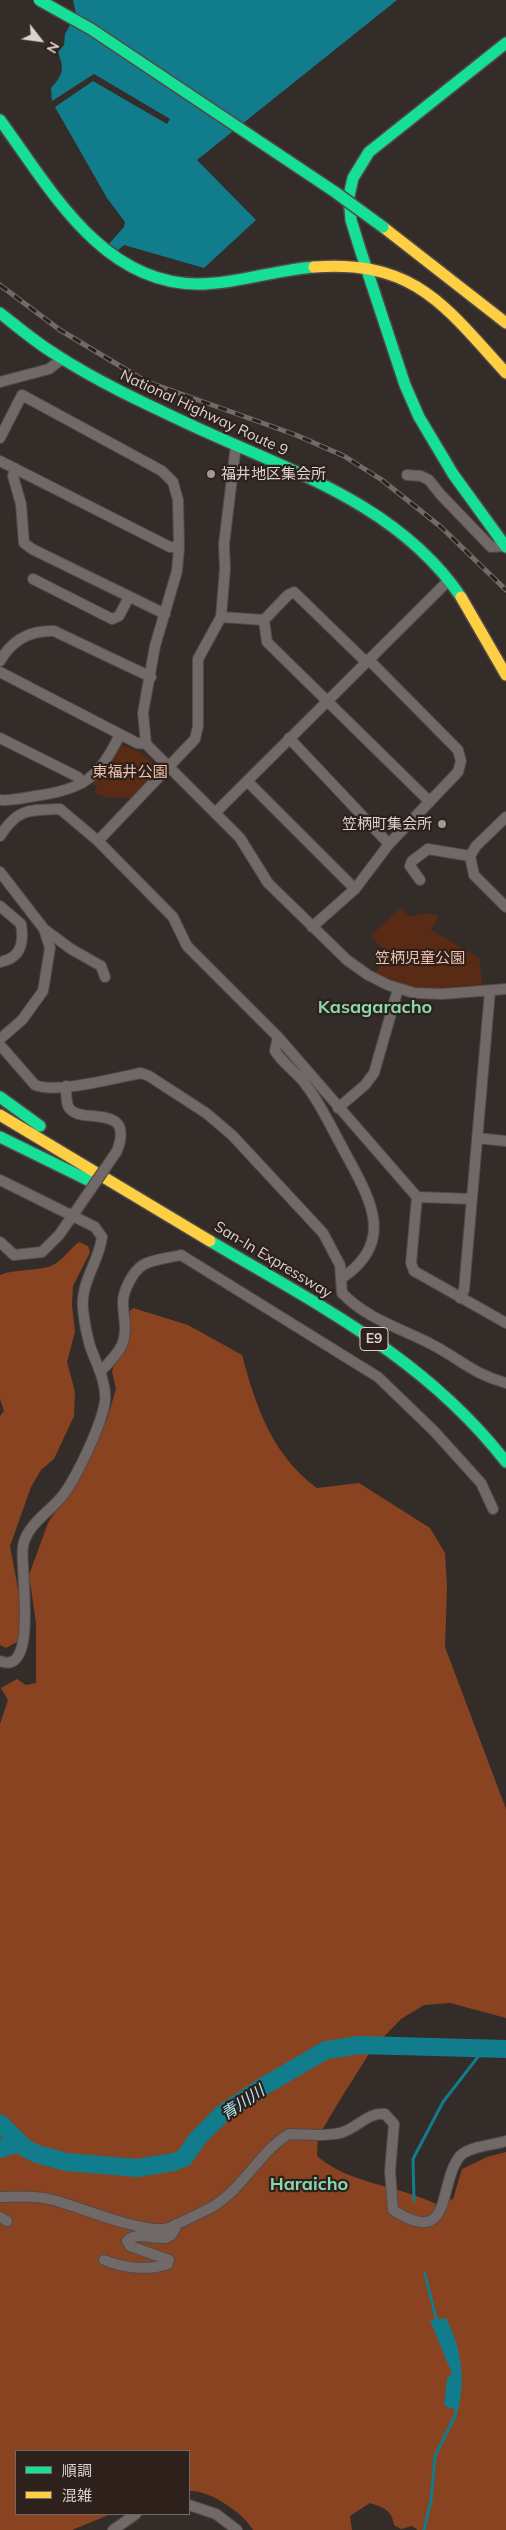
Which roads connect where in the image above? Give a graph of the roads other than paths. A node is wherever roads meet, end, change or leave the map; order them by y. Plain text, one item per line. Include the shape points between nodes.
1 (39, 0) edge
2 (506, 43) edge
3 (0, 120) edge
4 (364, 265) junction
5 (0, 313) edge
6 (506, 323) edge
7 (62, 359) junction
8 (506, 373) edge
9 (0, 382) edge
10 (0, 438) edge
11 (236, 445) junction
12 (0, 461) edge
13 (15, 468) junction
14 (407, 475) dead end
15 (506, 546) edge
16 (179, 547) junction
17 (33, 580) dead end
18 (449, 580) junction
19 (129, 597) junction
20 (164, 614) junction
21 (221, 617) junction
22 (264, 620) junction
23 (0, 661) edge
24 (367, 661) junction
25 (0, 672) edge
26 (506, 675) edge
27 (151, 677) junction
28 (326, 701) junction
29 (120, 734) junction
30 (0, 738) edge
31 (289, 738) junction
32 (146, 744) junction
33 (169, 767) junction
34 (247, 780) junction
35 (82, 783) junction
36 (0, 800) edge
37 (429, 801) junction
38 (216, 813) junction
39 (506, 817) edge
40 (0, 836) edge
41 (98, 841) junction
42 (389, 844) junction
43 (470, 856) junction
44 (0, 872) edge
45 (420, 880) dead end
46 (356, 889) junction
47 (0, 906) edge
48 (506, 907) edge
49 (312, 927) junction
50 (44, 929) junction
51 (0, 962) edge
52 (105, 977) dead end
53 (398, 988) junction
54 (506, 989) edge
55 (490, 991) junction
56 (278, 1037) junction
57 (0, 1039) edge
58 (0, 1045) edge
59 (66, 1086) junction
60 (0, 1097) edge
61 (338, 1108) junction
62 (0, 1115) edge
63 (0, 1137) edge
64 (478, 1138) junction
65 (506, 1141) edge
66 (106, 1178) junction
67 (0, 1180) edge
68 (417, 1197) junction
69 (472, 1199) junction
70 (72, 1216) junction
71 (0, 1242) edge
72 (220, 1245) junction
73 (342, 1278) junction
74 (460, 1298) junction
75 (506, 1324) edge
76 (100, 1372) junction
77 (506, 1383) edge
78 (506, 1462) edge
79 (493, 1509) dead end
80 (0, 1661) edge
81 (506, 2141) edge
82 (0, 2197) edge
83 (176, 2224) junction
84 (104, 2260) dead end
85 (190, 2505) edge
86 (135, 2515) edge
87 (113, 2530) edge
88 (237, 2530) edge

1 - 6 main road, bridge via 91,29 335,192
2 - 4 main road via 370,152 357,169 348,198
3 - 4 main road via 101,249 144,274 198,285 318,265
4 - 8 main road via 402,277 429,293 446,307
4 - 15 main road via 425,428 445,465
5 - 7 main road, National Highway Route 9
7 - 9 street via 49,369
7 - 11 main road, National Highway Route 9 via 115,388
10 - 16 street via 22,394 162,471 173,482 178,500
11 - 18 main road, National Highway Route 9 via 337,492 390,522 417,545
11 - 21 street via 224,544
12 - 13 street
13 - 16 street via 170,547
13 - 19 street via 24,542
14 - 15 street via 429,480 491,547
16 - 20 street via 177,571
17 - 19 street via 112,618 119,616
18 - 24 street
18 - 26 main road, National Highway Route 9 via 472,613
19 - 20 street
20 - 27 street
21 - 22 street
21 - 33 street via 198,659 198,726 195,739
22 - 24 street via 288,595 297,593
22 - 28 street via 267,642
23 - 27 street via 20,638 37,631 54,631
24 - 28 street
24 - 37 street via 460,755 458,772
25 - 29 street
27 - 32 street via 143,713
28 - 31 street
28 - 37 street
29 - 32 street
29 - 35 street via 98,772
30 - 35 street via 78,777
31 - 34 street
31 - 42 street
32 - 33 street
33 - 38 street
33 - 41 street
34 - 38 street
34 - 46 street
35 - 36 street via 64,792
37 - 42 street
38 - 49 street via 246,846 268,883
39 - 43 street
40 - 41 street via 11,819 30,810 60,809
41 - 56 street via 173,917 187,946
42 - 46 street
43 - 45 street via 428,849 410,866
43 - 48 street via 474,874
44 - 50 street
46 - 49 street
47 - 51 street via 21,924 23,940 18,952 8,961
49 - 53 street via 357,968 377,981
50 - 52 street via 102,966
50 - 57 street via 50,948 43,991 22,1020
53 - 55 street via 430,994
53 - 61 street via 374,1073
54 - 55 street
55 - 64 street
56 - 61 street
56 - 73 street via 276,1051 283,1063 306,1084 368,1196 374,1223 368,1255 358,1268
58 - 59 street via 35,1085 47,1089
59 - 70 street, bridge via 68,1107 86,1116 110,1118 122,1137 117,1151
59 - 73 street via 141,1073 206,1112 232,1135 323,1232 335,1253
60 - 66 main road via 73,1147
61 - 68 street
62 - 66 main road, San-In Expressway / E9
63 - 72 main road
64 - 65 street
64 - 69 street
66 - 72 main road, San-In Expressway / E9
67 - 70 street
68 - 69 street
68 - 74 street via 412,1268
69 - 74 street via 464,1290
70 - 71 street via 60,1235 42,1252 14,1255
70 - 76 street via 95,1228 102,1237 84,1292 83,1308 90,1346
72 - 78 main road, San-In Expressway / E9 via 406,1361 460,1408
73 - 77 street via 342,1293 368,1315 433,1345 481,1374
74 - 75 street
76 - 79 street via 122,1344 126,1322 123,1301 129,1283 140,1267 148,1262 181,1255 378,1377 434,1431 481,1483
76 - 80 street via 105,1398 97,1430 70,1485 34,1525 23,1544 24,1645 15,1660
81 - 83 street via 460,2156 452,2172 443,2207 436,2215 420,2222 409,2220 393,2210 391,2204 394,2124 385,2114 371,2116 340,2133 289,2134 232,2193
82 - 83 street via 39,2197 156,2229 172,2228
83 - 84 street via 172,2234 165,2238 132,2237 127,2241 130,2246 169,2260 168,2264 133,2267
85 - 88 street via 216,2514
86 - 87 street

